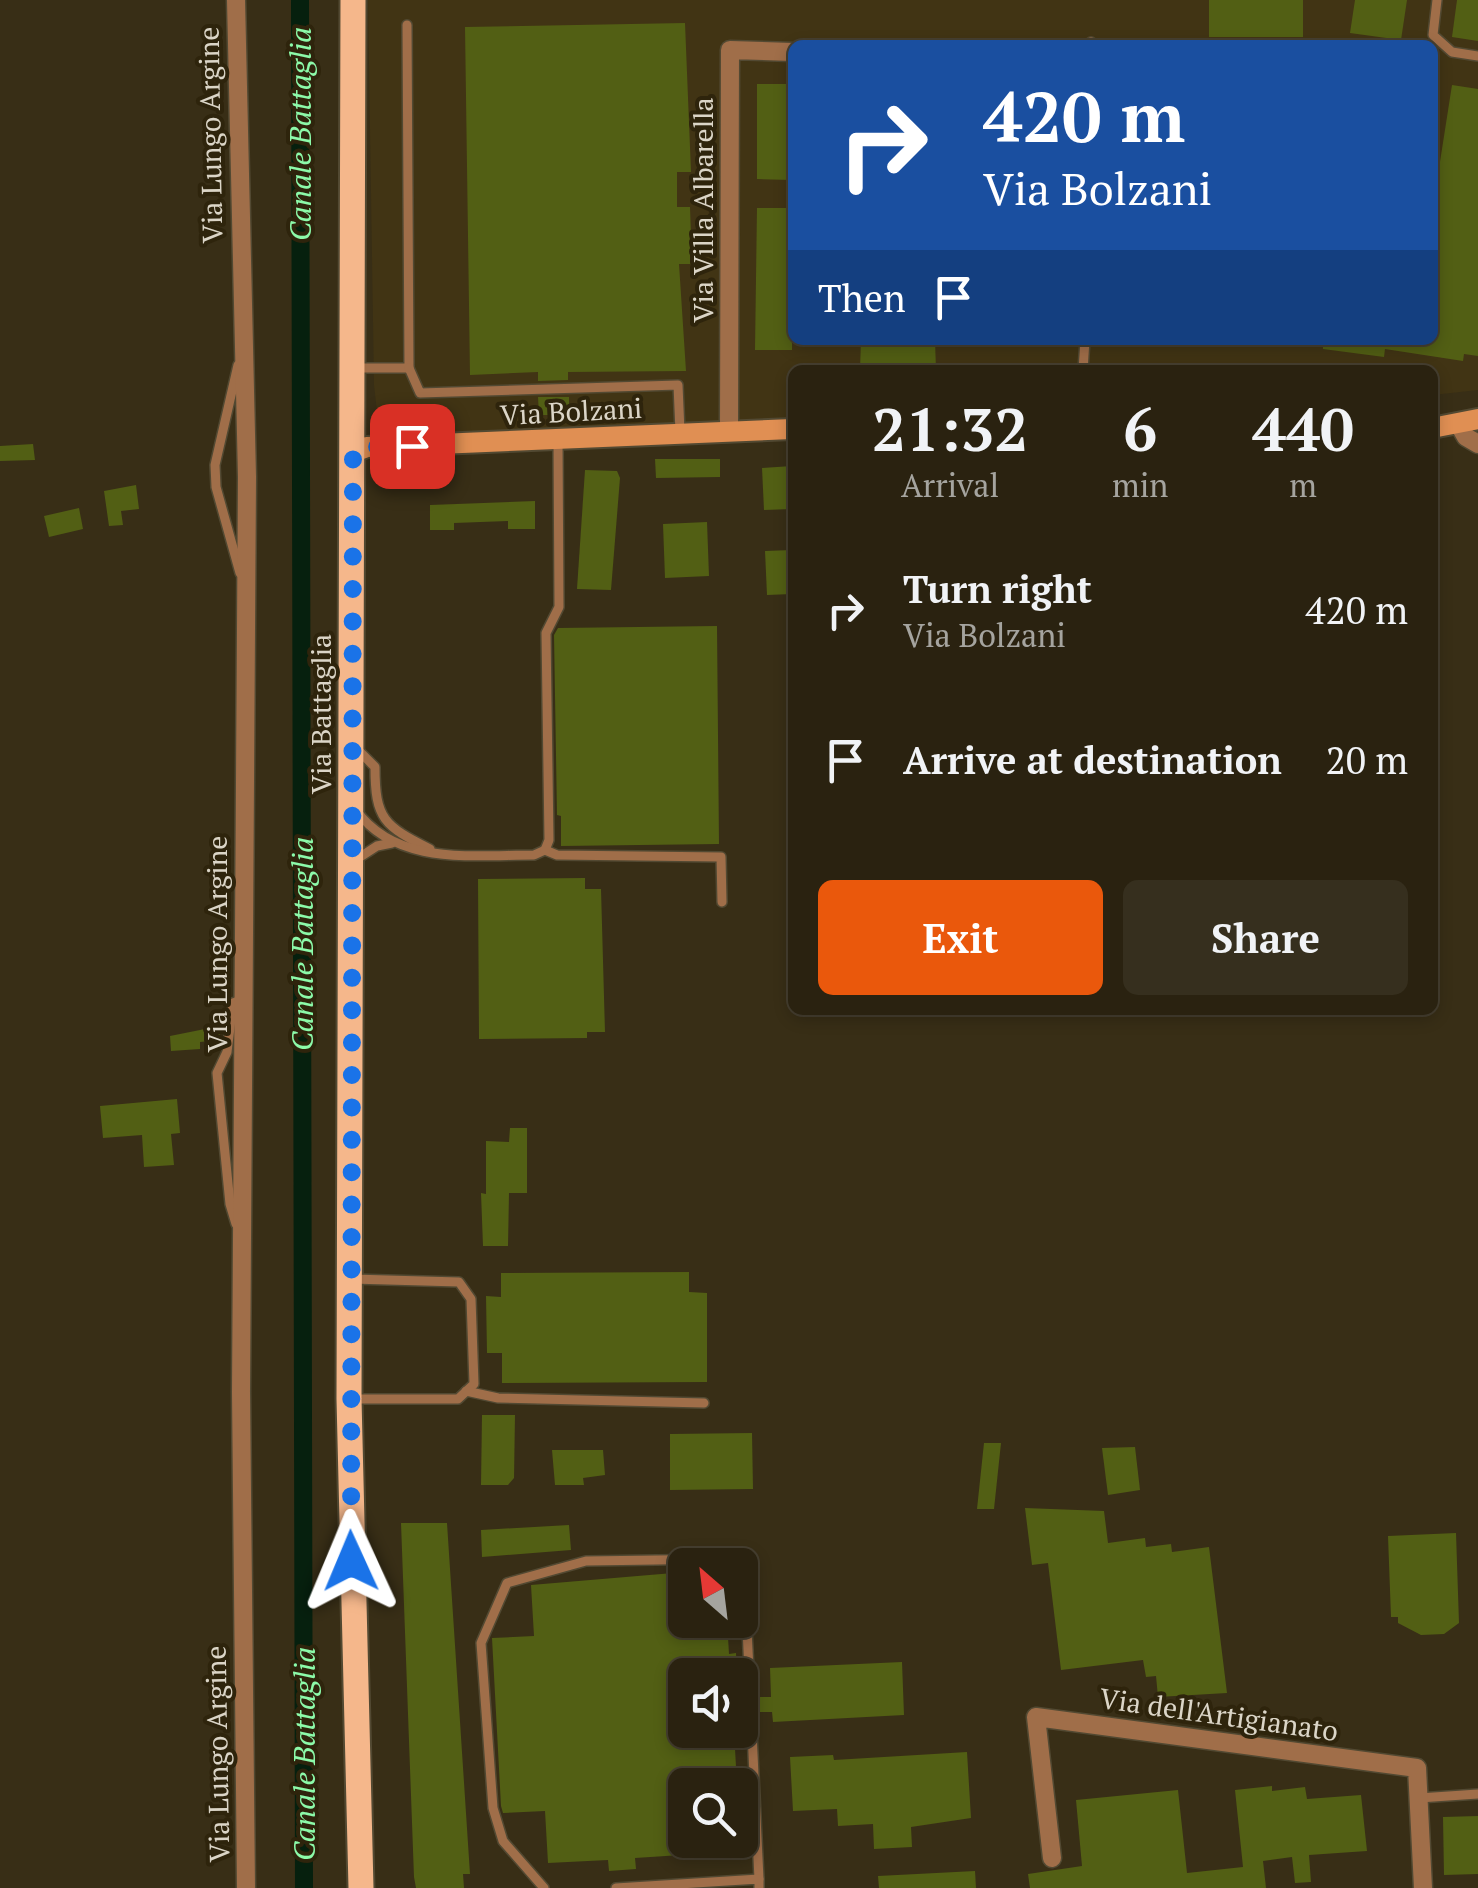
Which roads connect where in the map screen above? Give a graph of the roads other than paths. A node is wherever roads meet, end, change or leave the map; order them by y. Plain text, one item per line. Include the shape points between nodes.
1 (236, 0) edge
2 (353, 0) edge
3 (1437, 0) edge
4 (407, 25) dead end
5 (788, 52) edge
6 (1478, 56) edge
7 (242, 347) junction
8 (353, 368) junction
9 (409, 368) junction
10 (1468, 421) edge
11 (1438, 427) edge
12 (788, 429) edge
13 (729, 432) junction
14 (680, 434) junction
15 (558, 439) junction
16 (1478, 444) edge
17 (353, 452) junction
18 (247, 597) junction
19 (350, 742) junction
20 (350, 801) junction
21 (393, 843) junction
22 (545, 850) junction
23 (437, 852) junction
24 (349, 869) junction
25 (722, 902) dead end
26 (244, 998) junction
27 (241, 1241) junction
28 (349, 1278) junction
29 (466, 1390) junction
30 (349, 1399) junction
31 (704, 1402) dead end
32 (668, 1560) edge
33 (747, 1638) edge
34 (1478, 1794) edge
35 (1419, 1798) junction
36 (1052, 1858) dead end
37 (759, 1884) edge
38 (246, 1888) edge
39 (361, 1888) edge
40 (544, 1888) edge
41 (616, 1888) edge
42 (1423, 1888) edge

1 - 7 street, Via Lungo Argine
2 - 8 main road, Via Battaglia
3 - 6 lane via 1433,35 1452,52
4 - 9 lane
5 - 13 street, Via Villa Albarella via 730,50
7 - 18 street, Via Lungo Argine
7 - 18 lane via 214,465
8 - 9 lane
8 - 17 main road, Via Battaglia
9 - 14 lane via 420,392 678,385
10 - 11 street
10 - 16 street via 1466,437
12 - 13 street, Via Bolzani
13 - 14 street, Via Bolzani
14 - 15 street, Via Bolzani
15 - 17 street, Via Bolzani
15 - 22 lane via 560,607 546,633
17 - 19 main road, Via Battaglia
18 - 26 street, Via Lungo Argine
19 - 20 main road, Via Battaglia
19 - 23 lane via 375,767 381,816
20 - 21 lane
20 - 24 main road, Via Battaglia
21 - 23 lane
21 - 24 lane via 369,850
22 - 23 lane
22 - 25 lane via 721,857
24 - 28 main road, Via Battaglia
26 - 27 street, Via Lungo Argine
26 - 27 lane via 232,1002 218,1073 230,1204
27 - 38 street, Via Lungo Argine
28 - 29 lane via 459,1282 471,1299 474,1384
28 - 30 main road, Via Battaglia
29 - 30 lane via 458,1399
29 - 31 lane via 498,1398
30 - 39 main road, Via Battaglia
32 - 40 lane via 586,1561 507,1583 480,1643 493,1808 503,1840
33 - 37 lane
34 - 35 lane
35 - 36 street, Via dell'Artigianato via 1417,1768 1036,1718
35 - 42 street
37 - 41 lane

